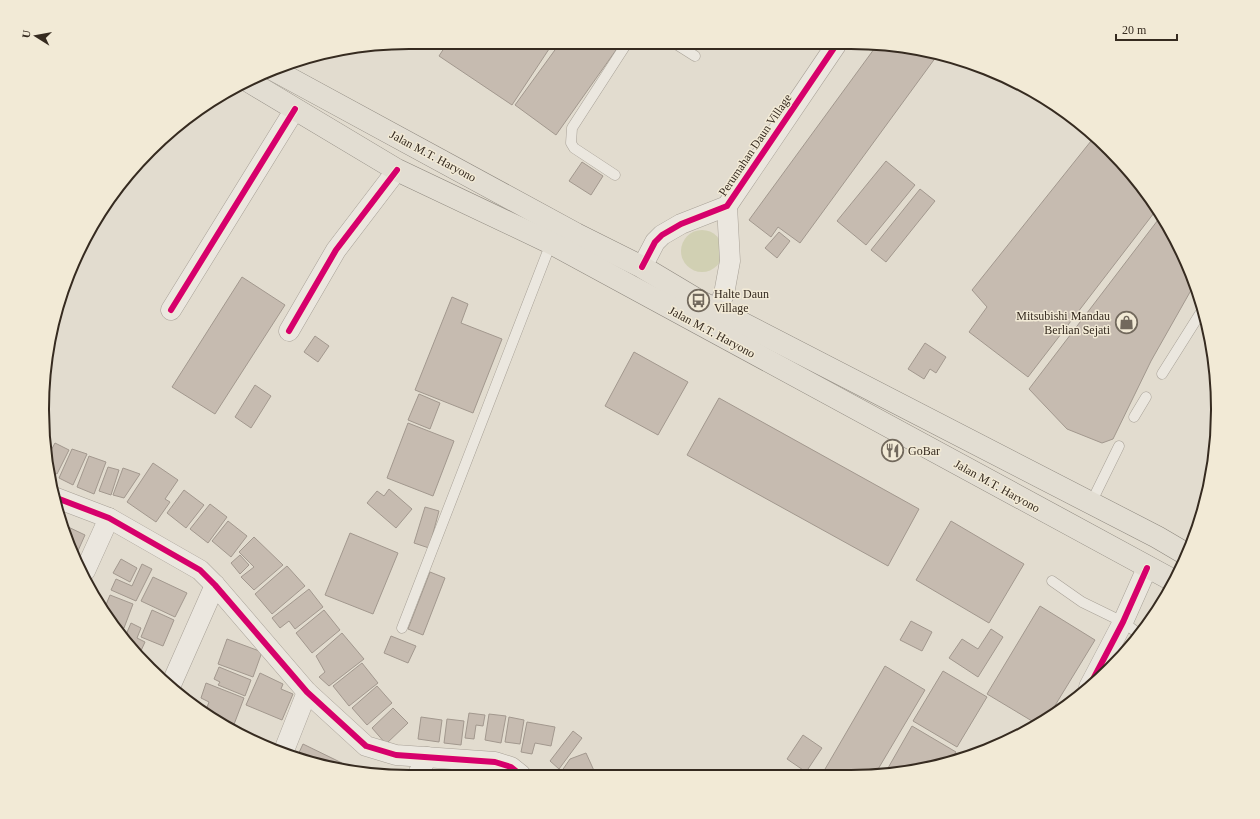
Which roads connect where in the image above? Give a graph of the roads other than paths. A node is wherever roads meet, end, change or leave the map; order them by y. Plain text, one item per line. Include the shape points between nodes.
1 (623, 49) edge
2 (684, 49) edge
3 (833, 49) edge
4 (695, 56) dead end
5 (280, 73) edge
6 (254, 84) edge
7 (295, 109) junction
8 (397, 170) junction
9 (615, 175) dead end
10 (727, 206) junction
11 (550, 243) junction
12 (642, 268) junction
13 (632, 287) junction
14 (171, 310) dead end
15 (718, 310) junction
16 (1199, 317) edge
17 (708, 330) junction
18 (288, 331) dead end
19 (1162, 374) dead end
20 (1146, 397) dead end
21 (1134, 417) dead end
22 (1119, 446) dead end
23 (60, 499) edge
24 (1091, 503) junction
25 (109, 518) junction
26 (1182, 552) edge
27 (1147, 568) junction
28 (86, 569) edge
29 (1169, 579) edge
30 (1052, 581) dead end
31 (215, 585) junction
32 (1123, 622) junction
33 (402, 628) dead end
34 (1135, 631) edge
35 (1097, 672) edge
36 (172, 681) edge
37 (307, 692) junction
38 (285, 748) edge
39 (427, 757) junction
40 (420, 770) edge
41 (515, 770) edge

1 - 9 lane via 572,128 571,136 574,148
2 - 4 lane
3 - 10 street, Perumahan Daun Village
5 - 12 main road, Jalan M.T. Haryono
6 - 7 main road, Jalan M.T. Haryono
7 - 8 main road, Jalan M.T. Haryono
7 - 14 street
8 - 11 main road, Jalan M.T. Haryono
8 - 18 street via 336,250
10 - 12 street, Perumahan Daun Village via 662,234
10 - 15 street via 730,261 724,294
11 - 13 main road, Jalan M.T. Haryono
11 - 33 lane
12 - 13 main road
12 - 15 main road, Jalan M.T. Haryono
13 - 17 main road, Jalan M.T. Haryono
15 - 17 main road
15 - 24 main road, Jalan M.T. Haryono
16 - 19 lane
17 - 27 main road, Jalan M.T. Haryono
20 - 21 lane
22 - 24 lane
23 - 25 street
24 - 26 main road, Jalan M.T. Haryono
25 - 28 street
25 - 31 street via 200,570
27 - 29 main road, Jalan M.T. Haryono
27 - 32 street
30 - 32 lane via 1082,602
31 - 36 street
31 - 37 street
32 - 34 lane
32 - 35 street
37 - 38 street
37 - 39 street via 366,746 388,753
39 - 40 street
39 - 41 street via 495,762

